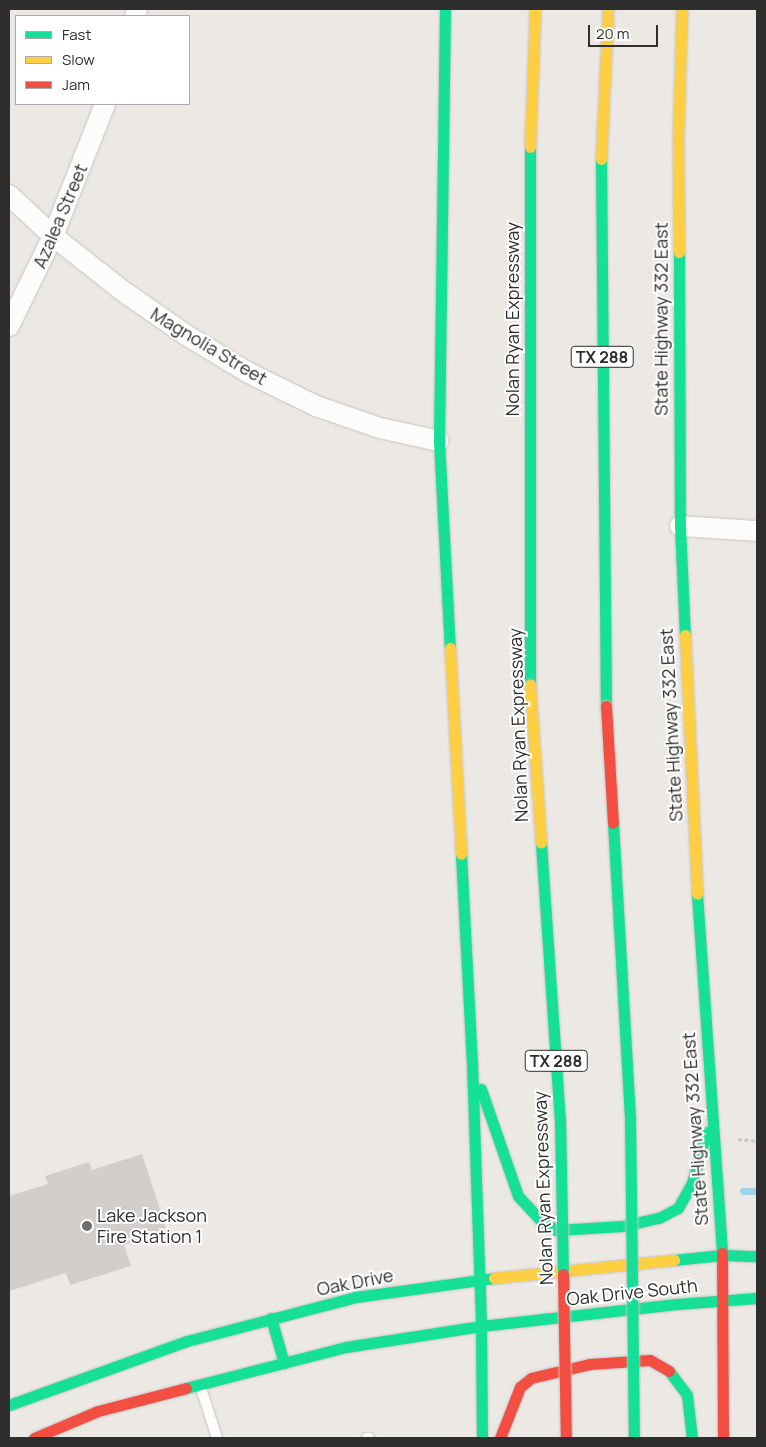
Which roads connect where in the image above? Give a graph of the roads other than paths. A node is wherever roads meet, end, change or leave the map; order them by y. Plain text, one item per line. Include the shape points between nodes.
1 (445, 9) edge
2 (535, 9) edge
3 (608, 9) edge
4 (682, 9) edge
5 (105, 105) edge
6 (9, 196) edge
7 (53, 236) junction
8 (9, 326) edge
9 (439, 441) junction
10 (680, 526) junction
11 (757, 532) edge
12 (472, 1064) junction
13 (711, 1112) junction
14 (722, 1255) junction
15 (757, 1256) edge
16 (480, 1279) junction
17 (757, 1298) edge
18 (724, 1302) junction
19 (271, 1318) junction
20 (481, 1326) junction
21 (284, 1363) junction
22 (198, 1379) junction
23 (9, 1405) edge
24 (34, 1438) edge
25 (217, 1438) edge
26 (482, 1438) edge
27 (500, 1438) edge
28 (566, 1438) edge
29 (634, 1438) edge
30 (692, 1438) edge
31 (723, 1438) edge

1 - 9 main road
2 - 28 main road, Nolan Ryan Expressway / TX 288, bridge via 530,137 530,685 560,1119
3 - 29 main road, TX 288, bridge via 601,139 606,706 630,1117
4 - 10 main road, State Highway 332 East via 678,140
5 - 7 street, Azalea Street
6 - 7 street, Magnolia Street
7 - 8 street, Azalea Street
7 - 9 street, Magnolia Street via 186,335 247,372 316,406 380,428
9 - 12 main road
10 - 11 street
10 - 13 main road, State Highway 332 East via 696,881
12 - 13 main road via 518,1196 540,1220 556,1230 623,1226 659,1218 678,1208 692,1183
12 - 16 main road
13 - 14 main road, State Highway 332 East
14 - 15 main road
14 - 16 main road, Oak Drive
14 - 18 main road, State Highway 332 East
16 - 19 main road, Oak Drive via 356,1297
16 - 20 main road
17 - 18 main road, Oak Drive South
18 - 20 main road, Oak Drive South via 677,1304
18 - 31 main road, State Highway 332 East
19 - 21 main road
19 - 23 main road, Oak Drive via 54,1393
20 - 21 main road via 346,1347
20 - 26 main road
21 - 22 main road
22 - 24 main road via 61,1421
22 - 25 lane
27 - 30 main road via 520,1387 531,1378 590,1364 650,1360 667,1369 687,1395

